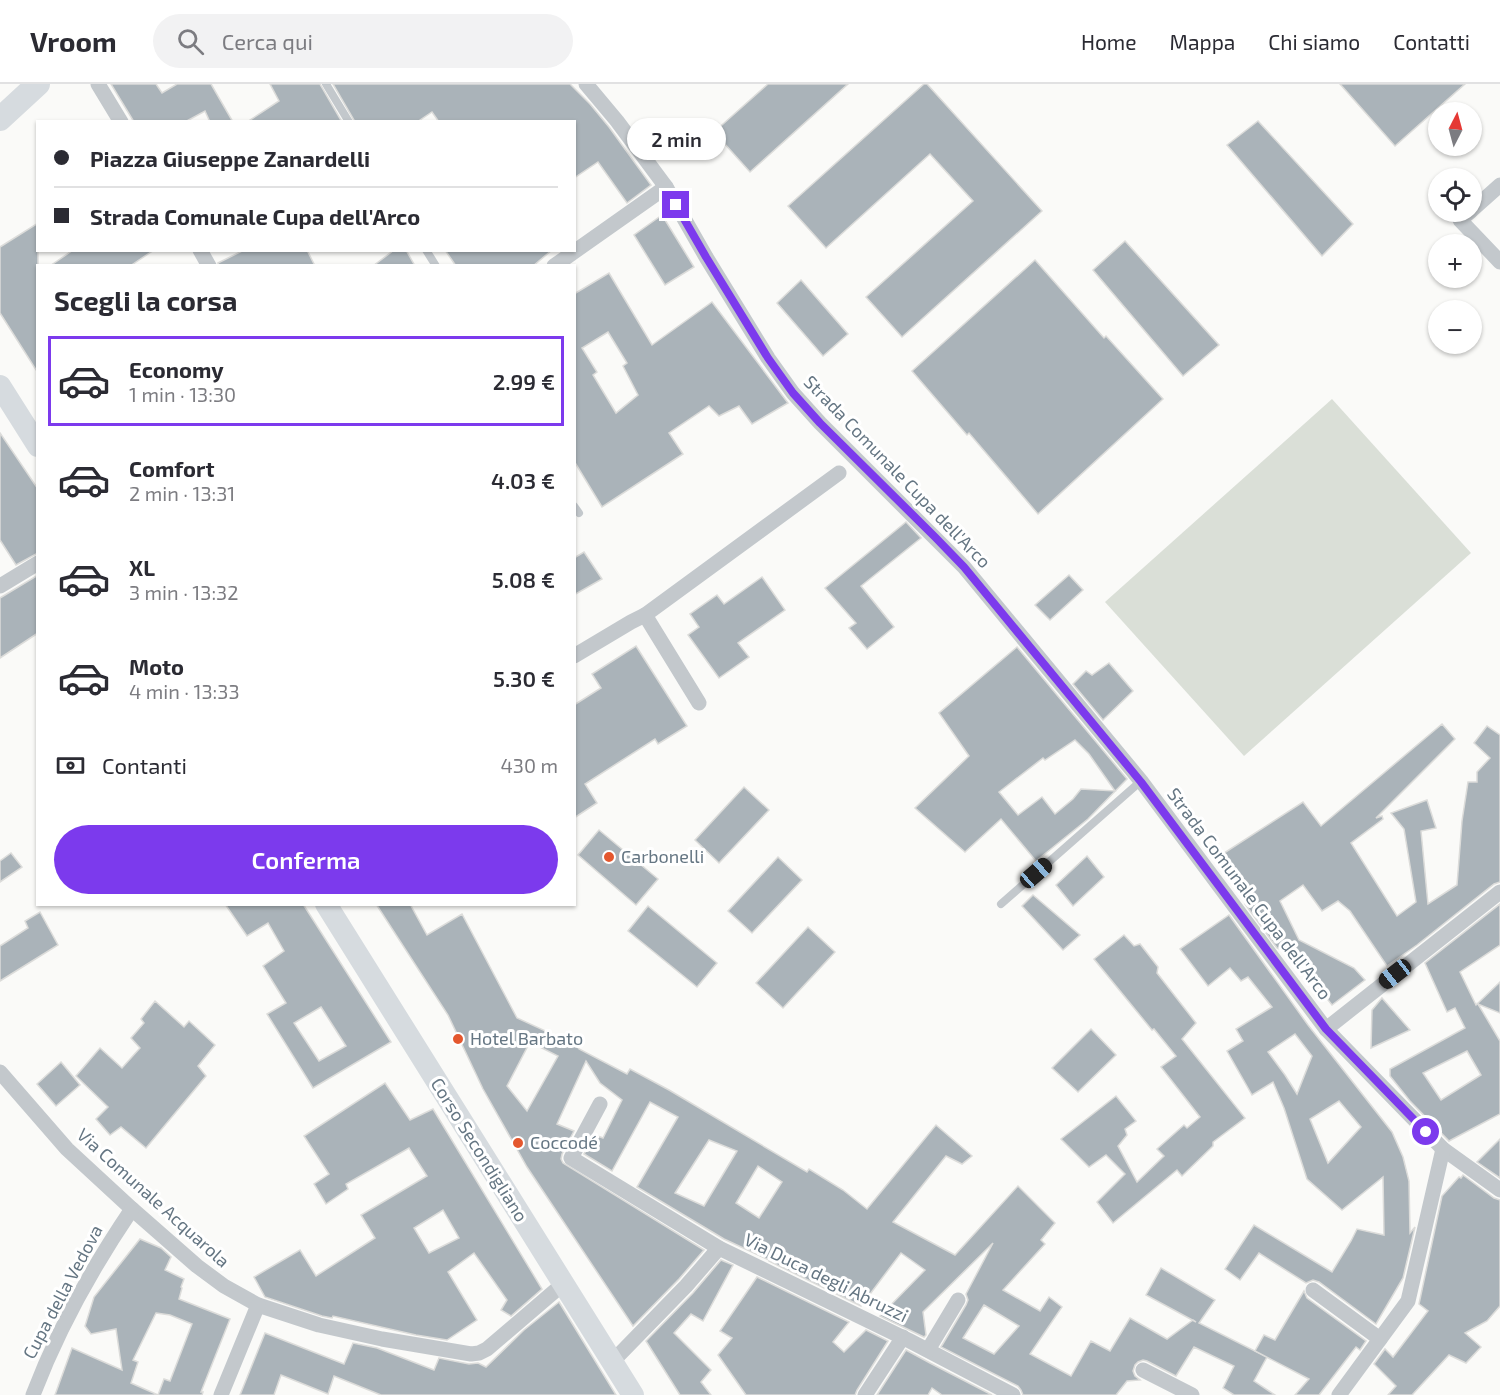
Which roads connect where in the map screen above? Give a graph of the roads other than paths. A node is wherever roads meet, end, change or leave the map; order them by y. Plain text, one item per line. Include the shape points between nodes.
1 (38, 84) edge
2 (98, 84) edge
3 (326, 84) edge
4 (586, 84) edge
5 (0, 119) edge
6 (120, 120) edge
7 (348, 120) edge
8 (1500, 185) edge
9 (666, 188) junction
10 (1482, 201) edge
11 (1472, 222) edge
12 (576, 251) edge
13 (574, 252) edge
14 (1500, 262) edge
15 (557, 264) edge
16 (0, 386) edge
17 (36, 443) edge
18 (839, 473) dead end
19 (36, 563) edge
20 (0, 586) edge
21 (645, 615) junction
22 (576, 655) edge
23 (699, 703) dead end
24 (1141, 782) junction
25 (1500, 892) edge
26 (1001, 904) dead end
27 (327, 906) edge
28 (1326, 1029) junction
29 (0, 1072) edge
30 (600, 1104) dead end
31 (1443, 1149) junction
32 (1500, 1190) edge
33 (132, 1209) junction
34 (719, 1248) junction
35 (563, 1284) junction
36 (1313, 1290) dead end
37 (958, 1300) dead end
38 (258, 1305) junction
39 (903, 1337) junction
40 (1380, 1339) junction
41 (928, 1350) junction
42 (612, 1362) junction
43 (1143, 1370) dead end
44 (33, 1395) edge
45 (221, 1395) edge
46 (633, 1395) edge
47 (865, 1395) edge
48 (1013, 1395) edge
49 (1192, 1395) edge
50 (1339, 1395) edge

1 - 5 main road
2 - 6 street
3 - 7 lane
4 - 9 street, Strada Comunale Cupa dell'Arco
8 - 10 street
9 - 12 street
9 - 24 street, Strada Comunale Cupa dell'Arco via 749,328 793,393 964,567
11 - 14 street
13 - 15 street
16 - 17 main road
18 - 21 street
19 - 20 street
21 - 22 street
21 - 23 street
24 - 26 lane, Strada Comunale Cupa dell'Arco
24 - 28 street, Strada Comunale Cupa dell'Arco
25 - 28 street
27 - 35 main road, Corso Secondigliano
28 - 31 street, Strada Comunale Cupa dell'Arco
29 - 33 street, Via Comunale Acquarola via 67,1149
30 - 34 street via 571,1158
31 - 32 street, Strada Comunale Cupa dell'Arco
31 - 40 street via 1408,1301
33 - 38 street, Via Comunale Acquarola via 197,1266
33 - 44 street, Cupa della Vedova via 93,1270 53,1346
34 - 39 street, Via Duca degli Abruzzi
34 - 42 street, Via Duca degli Abruzzi
35 - 38 street, Via Comunale Acquarola via 487,1349 471,1354 329,1328
35 - 42 main road, Corso Secondigliano
36 - 40 street
37 - 41 street
38 - 45 street
39 - 41 street, Via Duca degli Abruzzi
39 - 47 street
40 - 50 street
41 - 48 street, Via Duca degli Abruzzi
42 - 46 main road, Corso Secondigliano
43 - 49 street

